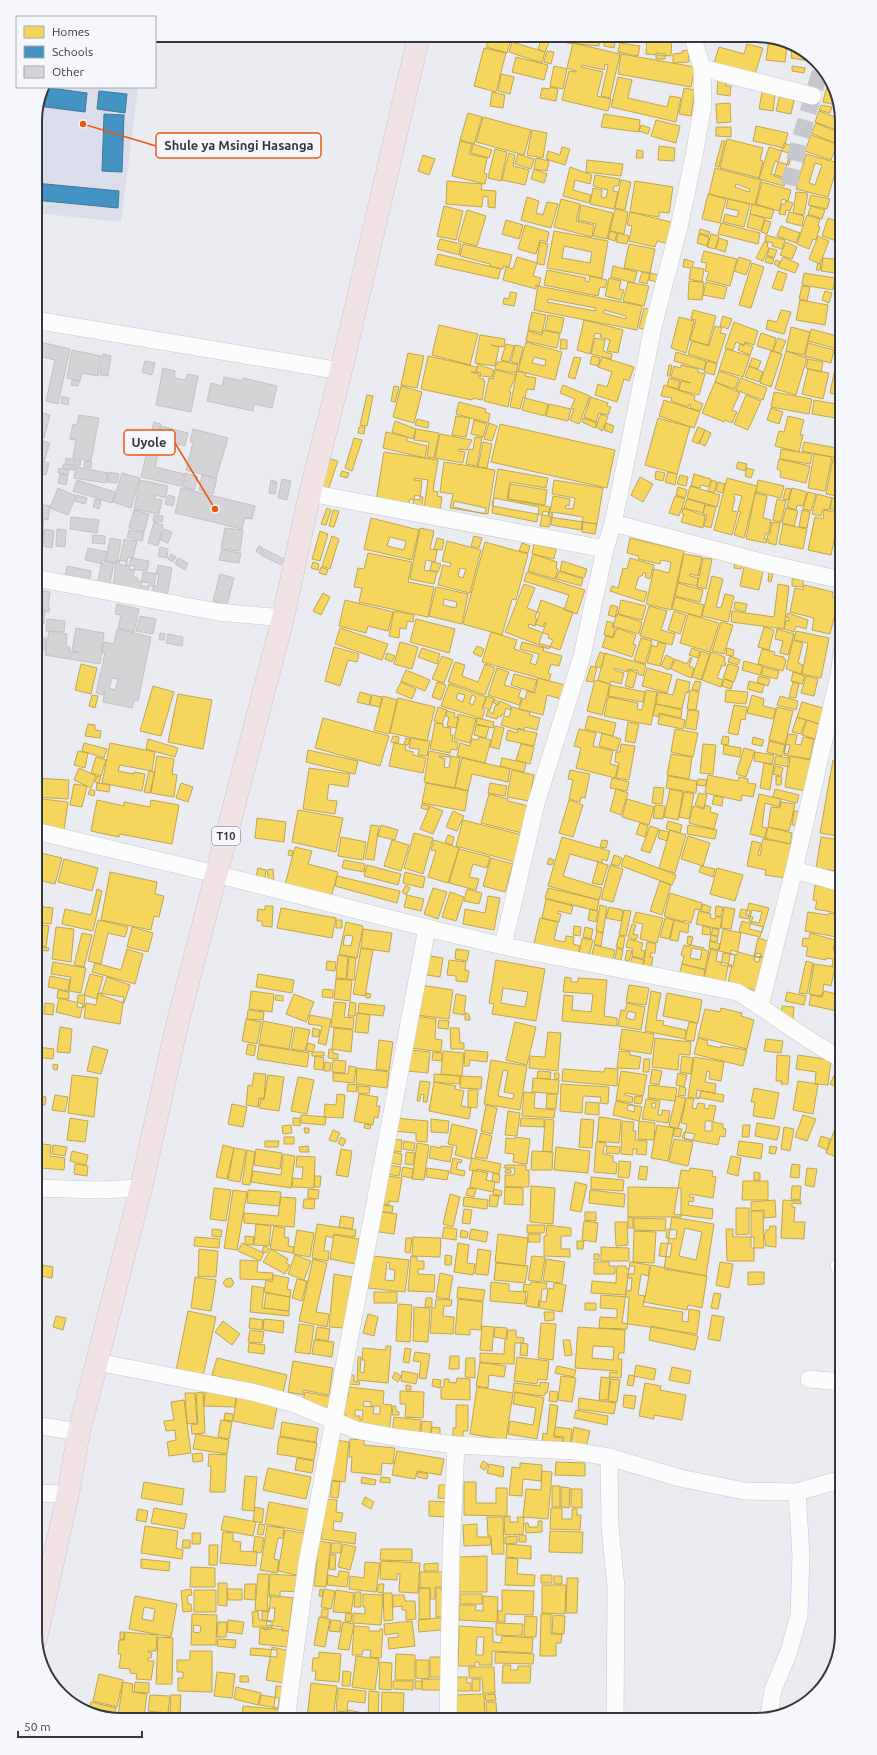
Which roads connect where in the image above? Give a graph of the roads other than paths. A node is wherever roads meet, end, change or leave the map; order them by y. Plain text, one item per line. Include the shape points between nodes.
1 (416, 42) edge
2 (694, 42) edge
3 (702, 68) junction
4 (813, 96) dead end
5 (42, 321) edge
6 (341, 371) junction
7 (310, 493) junction
8 (613, 523) junction
9 (605, 549) junction
10 (835, 578) edge
11 (42, 579) edge
12 (283, 618) junction
13 (835, 692) edge
14 (42, 833) edge
15 (794, 870) junction
16 (216, 874) junction
17 (835, 881) edge
18 (427, 928) junction
19 (503, 946) junction
20 (760, 1006) junction
21 (835, 1055) edge
22 (42, 1188) edge
23 (141, 1188) junction
24 (97, 1362) junction
25 (809, 1379) dead end
26 (835, 1381) edge
27 (333, 1420) junction
28 (42, 1426) edge
29 (79, 1432) junction
30 (456, 1445) junction
31 (609, 1457) junction
32 (835, 1481) edge
33 (797, 1492) junction
34 (42, 1493) edge
35 (68, 1494) junction
36 (42, 1612) edge
37 (770, 1711) edge
38 (287, 1713) edge
39 (448, 1713) edge
40 (615, 1713) edge

1 - 6 highway, T10
2 - 3 street
3 - 4 street
3 - 8 street via 703,105 694,156 653,328
5 - 6 street
6 - 7 highway, T10
7 - 9 street
7 - 12 highway, T10
8 - 9 street
8 - 10 street
9 - 19 street via 582,656 536,804
11 - 12 street via 218,612
12 - 16 highway, T10
13 - 15 street
14 - 16 street
15 - 17 street
15 - 20 street
16 - 18 street
16 - 23 highway, T10 via 177,1025
18 - 19 street
18 - 27 street
19 - 20 street via 737,992
20 - 21 street via 794,1031
22 - 23 street
23 - 24 highway, T10
24 - 27 street via 256,1393 296,1404
24 - 29 highway, T10
25 - 26 street
27 - 30 street via 356,1430
27 - 38 street via 307,1563
28 - 29 street
29 - 35 highway, T10
30 - 31 street via 573,1451
30 - 39 street
31 - 33 street via 717,1487 744,1491
31 - 40 street via 610,1526 616,1595
32 - 33 street
33 - 37 street via 801,1555 799,1615 789,1651 773,1690
34 - 35 street
35 - 36 highway, T10

